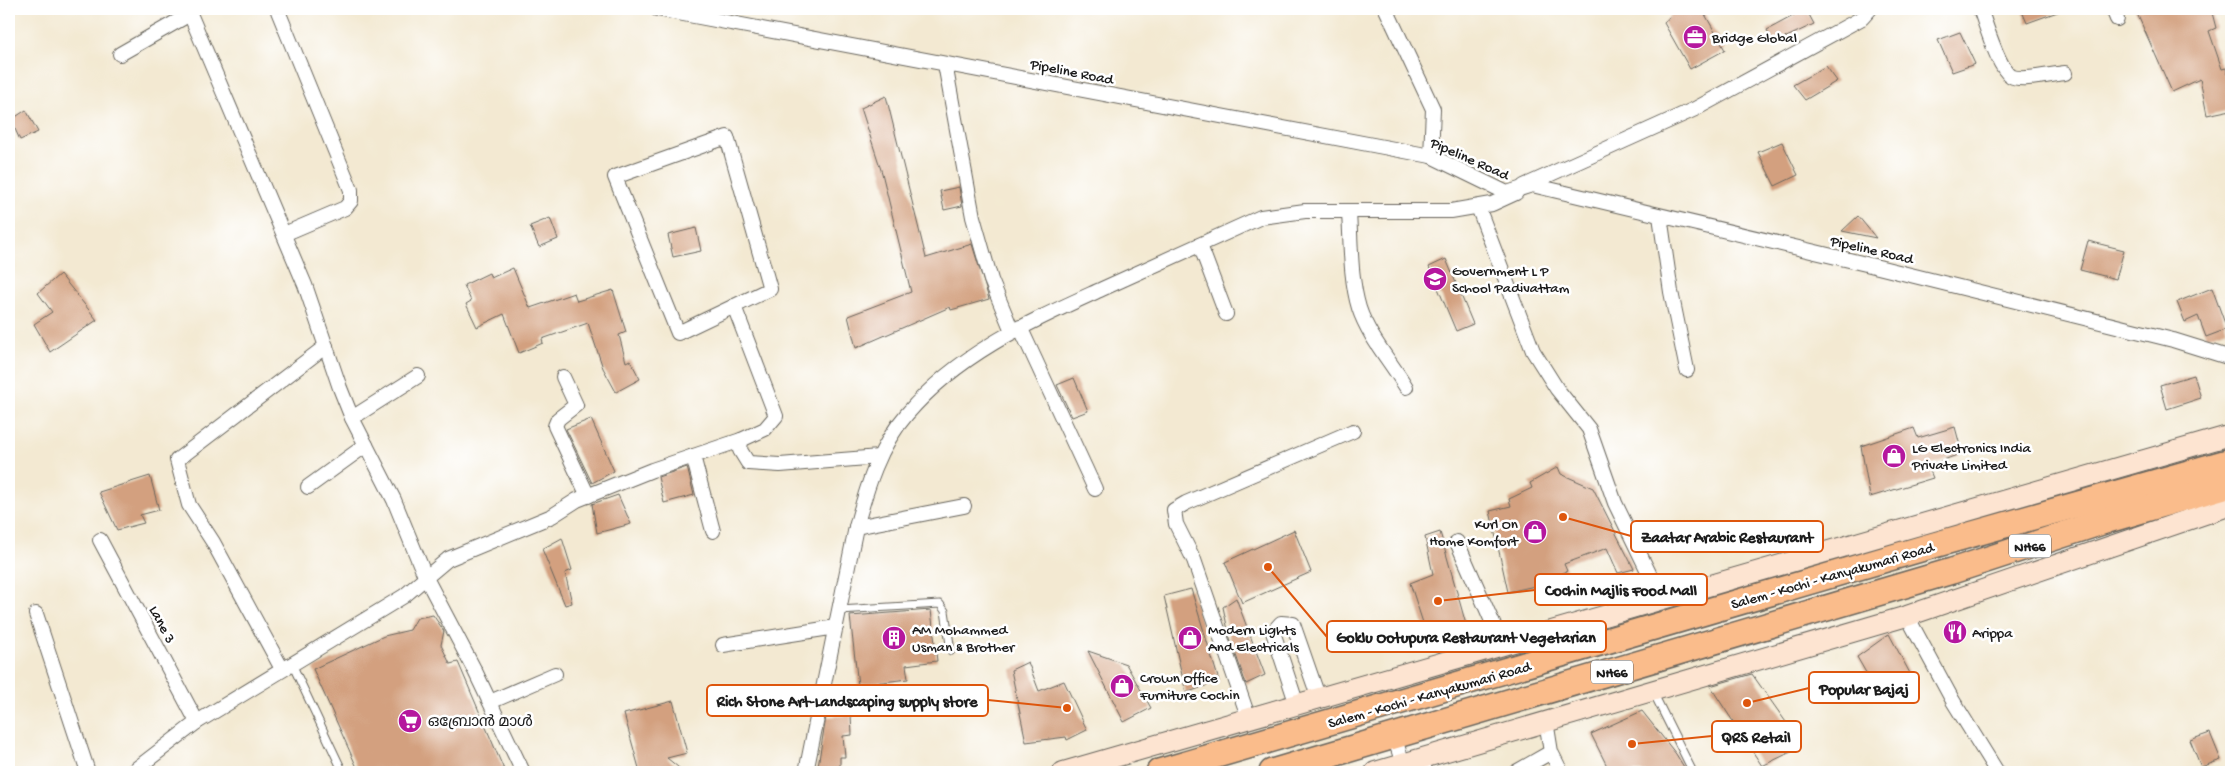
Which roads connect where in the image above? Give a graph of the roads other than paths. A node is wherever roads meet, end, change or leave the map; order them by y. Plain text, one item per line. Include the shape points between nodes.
1 (657, 9) edge
2 (1386, 9) edge
3 (1870, 9) edge
4 (1980, 9) edge
5 (278, 11) dead end
6 (189, 12) edge
7 (120, 54) dead end
8 (945, 64) junction
9 (2065, 73) dead end
10 (1431, 156) junction
11 (1532, 185) junction
12 (1507, 194) junction
13 (1478, 208) junction
14 (1349, 212) junction
15 (1660, 216) junction
16 (284, 234) junction
17 (1200, 245) junction
18 (734, 306) junction
19 (1226, 314) dead end
20 (1016, 329) junction
21 (326, 346) junction
22 (2231, 358) edge
23 (1687, 370) dead end
24 (418, 376) dead end
25 (564, 377) dead end
26 (1406, 386) dead end
27 (352, 418) junction
28 (1353, 431) dead end
29 (2231, 435) edge
30 (741, 440) junction
31 (366, 445) junction
32 (693, 456) junction
33 (879, 457) junction
34 (2231, 461) edge
35 (2231, 484) edge
36 (308, 487) dead end
37 (1095, 489) dead end
38 (588, 496) junction
39 (2231, 505) edge
40 (964, 506) dead end
41 (2106, 509) junction
42 (1949, 516) junction
43 (856, 526) junction
44 (713, 531) dead end
45 (1958, 539) junction
46 (100, 540) dead end
47 (1457, 542) dead end
48 (1952, 571) junction
49 (425, 576) junction
50 (1970, 596) junction
51 (1662, 600) junction
52 (839, 610) junction
53 (36, 614) dead end
54 (1907, 616) junction
55 (836, 627) junction
56 (1502, 644) junction
57 (724, 645) dead end
58 (951, 651) dead end
59 (287, 666) junction
60 (555, 674) dead end
61 (1652, 690) junction
62 (1319, 698) junction
63 (490, 702) junction
64 (1297, 705) junction
65 (1249, 720) junction
66 (1546, 720) junction
67 (197, 722) junction
68 (1219, 728) junction
69 (1394, 736) junction
70 (1551, 752) junction
71 (1226, 754) junction
72 (1403, 764) junction
73 (1426, 765) edge
74 (88, 772) edge
75 (132, 772) edge
76 (343, 772) edge
77 (523, 772) edge
78 (806, 772) edge
79 (1063, 772) edge
80 (1159, 772) edge
81 (1272, 772) edge
82 (1375, 772) edge
83 (1516, 772) edge
84 (1561, 772) edge
85 (1693, 772) edge
86 (1997, 772) edge

1 - 8 street, Pipeline Road
2 - 10 street via 1433,110
3 - 12 street via 1862,18 1695,109
4 - 9 street via 2003,68 2011,76 2023,78
5 - 16 street via 351,190 351,201 345,208
6 - 7 street
6 - 16 street
8 - 10 street, Pipeline Road
8 - 20 street via 973,217 991,280
10 - 12 street, Pipeline Road
11 - 12 street, Pipeline Road
11 - 13 street
11 - 15 street, Pipeline Road
13 - 14 street
13 - 51 street via 1533,351 1557,389 1589,429 1615,503
14 - 17 street via 1305,211 1260,217
14 - 26 street via 1359,308
15 - 22 street, Pipeline Road via 2173,340
15 - 23 street via 1670,292
16 - 21 street
17 - 19 street
17 - 20 street
18 - 18 street via 770,289 727,137 615,177 678,333
18 - 30 street via 776,416 765,428
20 - 33 street via 958,365 906,414
20 - 37 street
21 - 27 street
21 - 59 street via 177,460 189,505
24 - 27 street
25 - 38 street via 576,405 558,419 555,426
27 - 31 street
28 - 65 street via 1174,510 1176,524 1194,560
29 - 42 street
30 - 32 street
30 - 33 street via 740,450 748,463 780,465
31 - 36 street
31 - 49 street via 394,500
32 - 38 street
32 - 44 street
33 - 43 street
34 - 41 highway, Salem - Kochi - Kanyakumari Road / NH66
35 - 41 highway, Salem - Kochi - Kanyakumari Road / NH66
38 - 49 street via 552,516 448,559
39 - 50 street
40 - 43 street
41 - 45 highway, Salem - Kochi - Kanyakumari Road / NH66
41 - 48 highway, Salem - Kochi - Kanyakumari Road / NH66
42 - 45 street
42 - 51 street
43 - 52 street
45 - 71 highway, Salem - Kochi - Kanyakumari Road / NH66
46 - 67 street, Lane 3
47 - 56 street
48 - 50 street
48 - 69 highway, Salem - Kochi - Kanyakumari Road / NH66
49 - 59 street via 404,596
49 - 63 street
50 - 54 street
51 - 56 street
52 - 55 street
52 - 58 lane via 940,604 945,611
53 - 74 street
54 - 61 street
54 - 86 street via 1952,702
55 - 57 street
55 - 78 street
56 - 62 street
59 - 67 street
59 - 76 lane
60 - 63 street
61 - 66 street
61 - 85 lane
62 - 64 street
62 - 64 street via 1293,624 1281,623 1273,632
63 - 77 street
64 - 65 street
65 - 68 street
66 - 70 street
66 - 73 street
67 - 75 street
68 - 71 street
68 - 79 street
69 - 72 street
69 - 81 highway, Salem - Kochi - Kanyakumari Road / NH66
70 - 83 street
70 - 84 street
71 - 80 highway, Salem - Kochi - Kanyakumari Road / NH66
72 - 73 street
72 - 82 street

